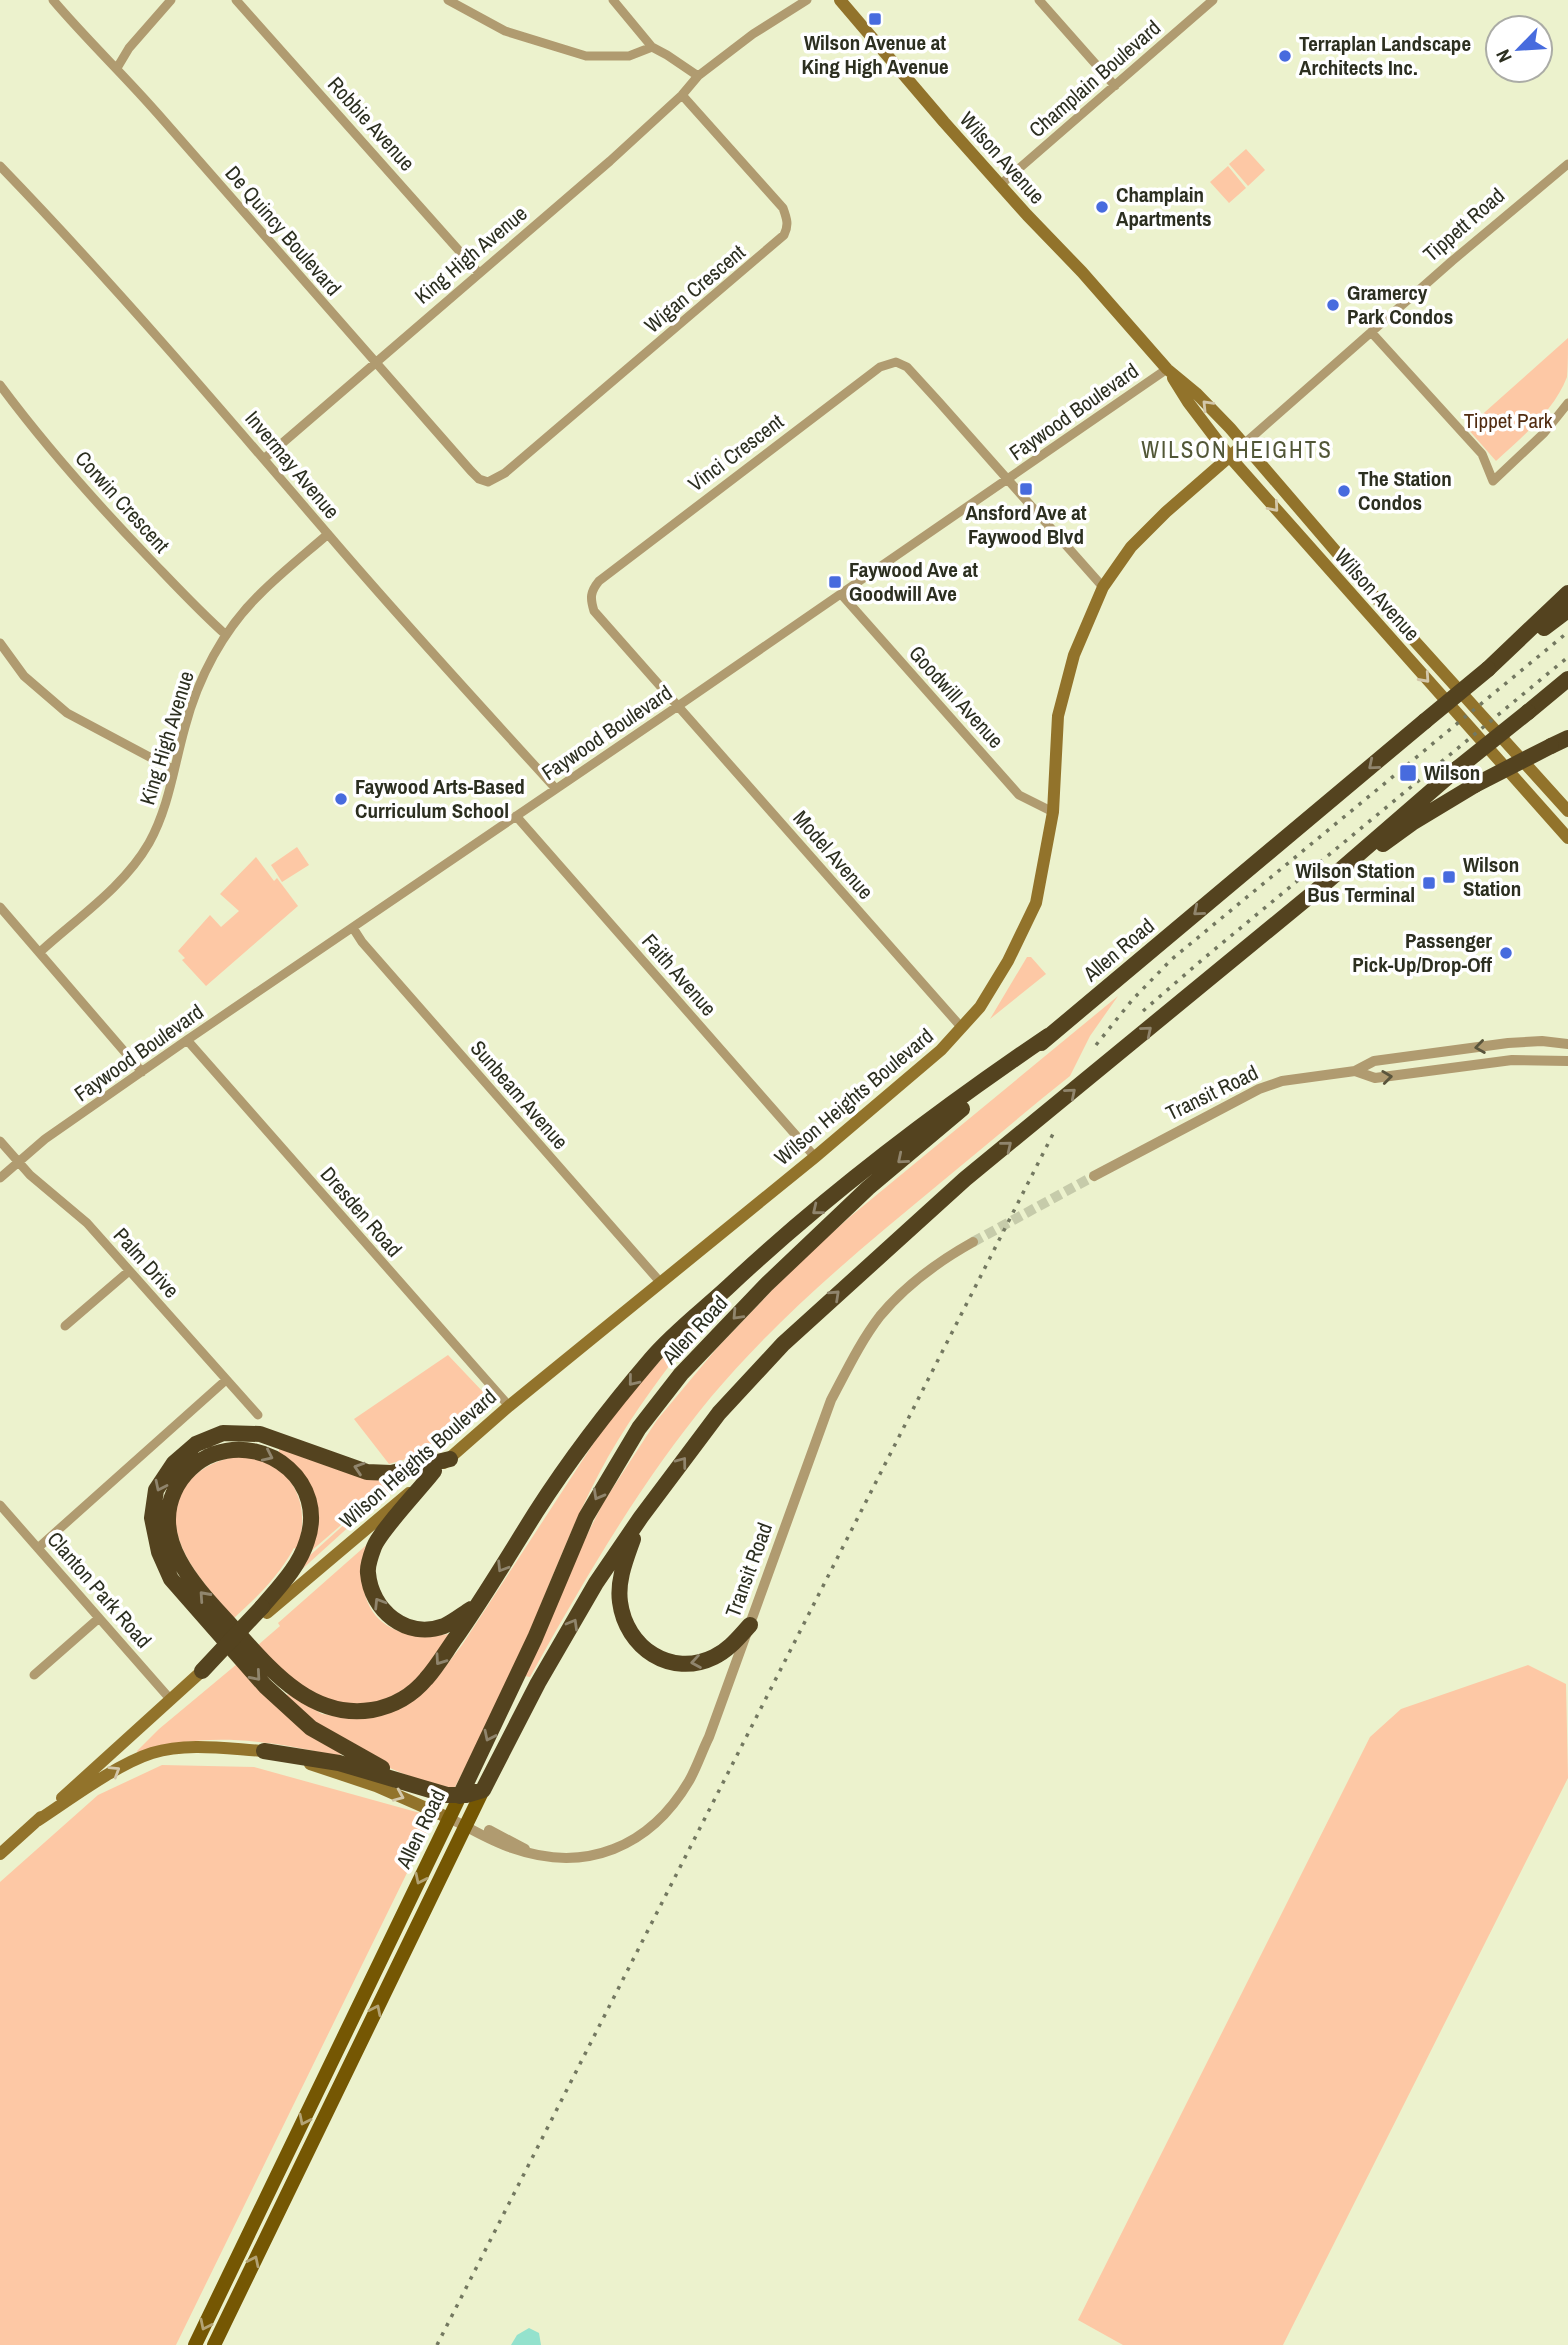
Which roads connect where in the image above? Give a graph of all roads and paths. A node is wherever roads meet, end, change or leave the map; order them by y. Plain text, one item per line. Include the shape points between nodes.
1 (53, 0) edge
2 (171, 0) edge
3 (236, 0) edge
4 (448, 0) edge
5 (613, 0) edge
6 (807, 0) edge
7 (839, 0) edge
8 (1038, 0) edge
9 (1213, 0) edge
10 (652, 47) junction
11 (117, 68) junction
12 (698, 76) junction
13 (1115, 86) junction
14 (682, 95) junction
15 (1568, 164) edge
16 (0, 166) edge
17 (1000, 185) junction
18 (478, 272) junction
19 (1371, 332) junction
20 (374, 362) junction
21 (1167, 369) junction
22 (0, 385) edge
23 (1568, 404) edge
24 (1244, 444) junction
25 (1229, 456) junction
26 (265, 458) junction
27 (1007, 480) junction
28 (488, 482) joint
29 (328, 534) junction
30 (1103, 587) junction
31 (1568, 593) edge
32 (841, 594) junction
33 (1568, 610) edge
34 (226, 635) junction
35 (0, 643) edge
36 (1488, 669) junction
37 (1566, 681) edge
38 (678, 706) junction
39 (1568, 738) edge
40 (174, 770) junction
41 (556, 789) junction
42 (1568, 811) edge
43 (1053, 812) junction
44 (516, 816) junction
45 (1568, 838) edge
46 (1323, 885) junction
47 (0, 907) edge
48 (353, 928) junction
49 (40, 952) junction
50 (962, 1028) junction
51 (1048, 1037) junction
52 (187, 1040) junction
53 (1568, 1044) edge
54 (1568, 1061) edge
55 (1355, 1071) junction
56 (142, 1072) junction
57 (0, 1141) edge
58 (815, 1157) junction
59 (18, 1162) junction
60 (1094, 1176) tunnel mouth
61 (0, 1178) edge
62 (972, 1242) tunnel mouth
63 (129, 1270) junction
64 (661, 1283) junction
65 (65, 1326) dead end
66 (226, 1380) junction
67 (509, 1406) junction
68 (258, 1416) dead end
69 (450, 1458) junction
70 (434, 1471) junction
71 (0, 1504) edge
72 (641, 1517) junction
73 (38, 1547) junction
74 (479, 1604) junction
75 (265, 1610) junction
76 (99, 1618) junction
77 (750, 1625) junction
78 (202, 1671) joint
79 (34, 1675) dead end
80 (171, 1700) junction
81 (264, 1751) junction
82 (408, 1783) junction
83 (483, 1790) junction
84 (460, 1796) junction
85 (449, 1818) junction
86 (37, 1821) junction
87 (466, 1826) junction
88 (0, 1854) edge
89 (195, 2345) edge
90 (214, 2345) edge

1 - 11 street, De Quincy Boulevard
2 - 11 street
3 - 18 street, Robbie Avenue
4 - 10 street via 505,31 586,56 629,56
5 - 10 street
6 - 12 street, King High Avenue via 752,34
7 - 17 main road, Wilson Avenue
8 - 13 street
9 - 13 street, Champlain Boulevard
10 - 12 street
11 - 20 street, De Quincy Boulevard
12 - 14 street, King High Avenue
13 - 17 street, Champlain Boulevard
14 - 18 street, King High Avenue
14 - 28 street, Wigan Crescent via 783,208 788,227 784,235 505,473
15 - 19 street, Tippett Road
16 - 26 street, Invermay Avenue
17 - 21 main road, Wilson Avenue
18 - 20 street, King High Avenue
19 - 23 street via 1482,454 1493,481
19 - 24 street, Tippett Road
20 - 26 street, King High Avenue
20 - 28 street, De Quincy Boulevard via 471,471
24 -> 21 main road, Wilson Avenue
21 - 25 main road, Wilson Avenue
21 - 27 street, Faywood Boulevard
22 - 34 street, Corwin Crescent via 93,499
24 - 25 main road, Tippett Road
24 - 42 main road, Wilson Avenue
25 - 30 main road, Wilson Heights Boulevard via 1131,547
25 -> 45 main road, Wilson Avenue
26 - 29 street, Invermay Avenue
27 - 30 street
27 - 32 street, Faywood Boulevard
27 - 38 street, Vinci Crescent via 907,368 896,362 880,367 591,590 594,611
29 - 34 street, King High Avenue via 258,595
29 - 41 street, Invermay Avenue
30 - 43 main road, Wilson Heights Boulevard via 1074,655 1058,716
31 - 36 highway
32 - 38 street, Faywood Boulevard
32 - 43 street, Goodwill Avenue via 1019,795
33 - 36 highway, Allen Road
34 - 40 street, King High Avenue via 193,701
35 - 40 street via 24,676 67,713
36 -> 51 highway, Allen Road, bridge
37 - 46 highway, Allen Road, bridge
38 - 41 street, Faywood Boulevard
38 - 50 street, Model Avenue
39 - 46 highway, bridge via 1475,785
40 - 49 street, King High Avenue via 162,815 137,862
41 - 44 street, Faywood Boulevard
43 - 50 main road, Wilson Heights Boulevard via 1036,903 1008,961
44 - 48 street, Faywood Boulevard
44 - 58 street, Faith Avenue
72 -> 46 highway, Allen Road via 719,1413 783,1343 846,1284 965,1179
47 - 49 street
48 - 52 street, Faywood Boulevard
48 - 64 street, Sunbeam Avenue
49 - 56 street
50 - 58 main road, Wilson Heights Boulevard
51 -> 74 highway via 891,1150 762,1255 654,1355 539,1508
51 -> 84 highway, Allen Road via 868,1188 766,1285 681,1374 639,1428 586,1517 530,1650
52 - 56 street, Faywood Boulevard
52 - 67 street, Dresden Road
53 -> 55 street, Transit Road via 1508,1043 1374,1061
55 -> 54 street, Transit Road via 1375,1078 1513,1060
55 - 60 street, Transit Road via 1282,1081 1259,1089
56 - 59 street, Faywood Boulevard
57 - 59 street, Palm Drive
58 - 64 main road, Wilson Heights Boulevard
59 - 61 street, Faywood Boulevard
59 - 63 street, Palm Drive via 87,1223
62 - 77 street, Transit Road via 944,1258 898,1298 857,1350 831,1400
63 - 65 street
63 - 66 street, Palm Drive
64 - 67 main road, Wilson Heights Boulevard
66 - 68 street, Palm Drive
66 - 73 street
67 - 69 main road, Wilson Heights Boulevard
69 - 70 main road, Wilson Heights Boulevard
69 -> 82 highway via 391,1473 367,1472 260,1434 223,1433 196,1444 174,1463 156,1490 152,1518 171,1580 265,1686 311,1728
74 -> 70 highway via 444,1626 426,1629 389,1618 375,1601 367,1571 375,1544
70 - 75 main road, Wilson Heights Boulevard
71 - 73 street, Clanton Park Road
77 -> 72 highway via 723,1653 700,1662 664,1661 642,1648 623,1616 620,1591
83 -> 72 highway, Allen Road via 538,1683
73 - 76 street, Clanton Park Road
74 -> 75 highway via 426,1679 390,1706 357,1712 333,1709 294,1690 196,1586 171,1541 167,1516 176,1487 198,1462 211,1455 251,1449 267,1455 291,1470 309,1500 308,1540
75 - 78 highway, bridge
76 - 79 street
76 - 80 street, Clanton Park Road
77 - 87 street, Transit Road via 690,1779 664,1815 642,1835 600,1854 554,1858 533,1854 483,1828
78 - 80 main road
80 - 86 main road
81 - 82 highway via 339,1763
81 -> 85 main road via 346,1775
86 -> 81 main road via 152,1753 192,1748
82 - 84 highway
83 - 84 highway
83 - 87 main road, Allen Road
84 - 85 main road, Allen Road
85 - 87 street, Transit Road
85 -> 89 main road, Allen Road
86 - 88 main road
90 -> 87 main road, Allen Road

